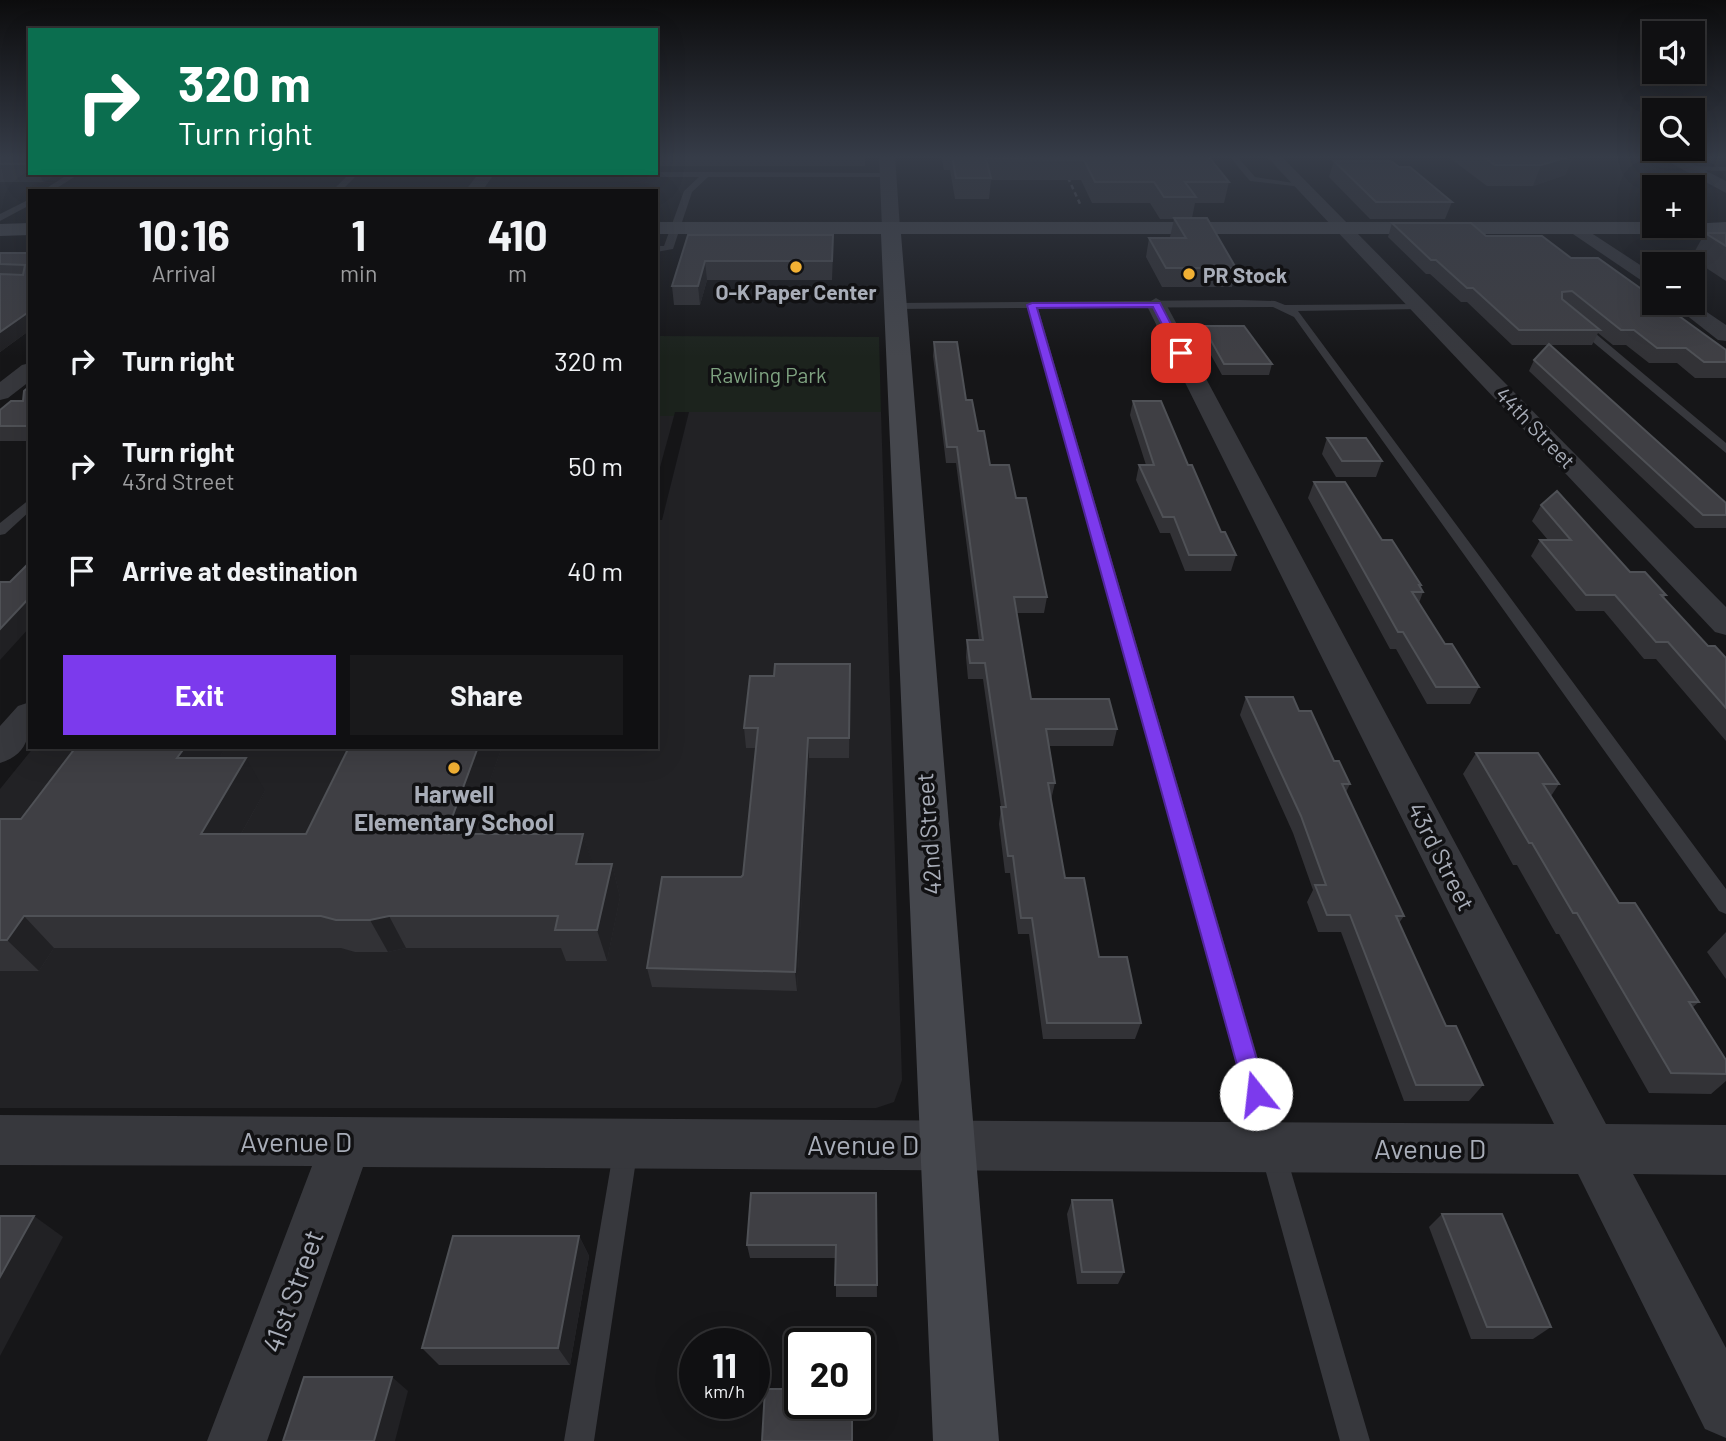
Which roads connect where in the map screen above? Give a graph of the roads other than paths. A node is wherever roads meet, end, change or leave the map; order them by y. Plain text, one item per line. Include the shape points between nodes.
1 (891, 223) edge
2 (1341, 223) edge
3 (666, 228) edge
4 (891, 228) junction
5 (1346, 228) junction
6 (1576, 228) junction
7 (1726, 228) edge
8 (28, 229) edge
9 (0, 230) edge
10 (658, 249) edge
11 (1642, 275) edge
12 (1156, 304) junction
13 (1032, 305) junction
14 (895, 306) junction
15 (1420, 306) junction
16 (1284, 308) junction
17 (1698, 315) edge
18 (1572, 318) edge
19 (1726, 335) edge
20 (28, 373) edge
21 (7, 402) edge
22 (1726, 449) edge
23 (28, 505) edge
24 (0, 531) edge
25 (1726, 625) edge
26 (28, 716) edge
27 (0, 750) edge
28 (1726, 905) edge
29 (346, 1141) junction
30 (626, 1143) junction
31 (947, 1145) junction
32 (1271, 1147) junction
33 (6, 1149) edge
34 (1594, 1149) junction
35 (1726, 1150) edge
36 (1726, 1408) edge
37 (237, 1441) edge
38 (579, 1441) edge
39 (966, 1441) edge
40 (1355, 1441) edge

1 - 4 street
2 - 5 street, 44th Street
3 - 4 main road
3 - 10 lane via 668,249
4 - 5 main road
4 - 14 main road, 42nd Street
5 - 6 main road
5 - 15 street, 44th Street
6 - 7 main road
6 - 11 street
8 - 9 main road
12 - 13 lane
12 - 16 lane via 1275,304
12 - 34 street, 43rd Street
13 - 14 lane
13 - 32 lane
14 - 31 main road, 42nd Street
15 - 16 lane
15 - 25 street, 44th Street
16 - 28 lane via 1298,315
17 - 19 street
18 - 22 lane
20 - 21 street
23 - 24 lane
26 - 27 street
29 - 30 street, Avenue D
29 - 33 street, Avenue D
29 - 37 street, 41st Street
30 - 31 street, Avenue D
30 - 38 lane
31 - 32 street, Avenue D
31 - 39 main road, 42nd Street
32 - 34 street, Avenue D
32 - 40 lane
34 - 35 street, Avenue D
34 - 36 street, 43rd Street

